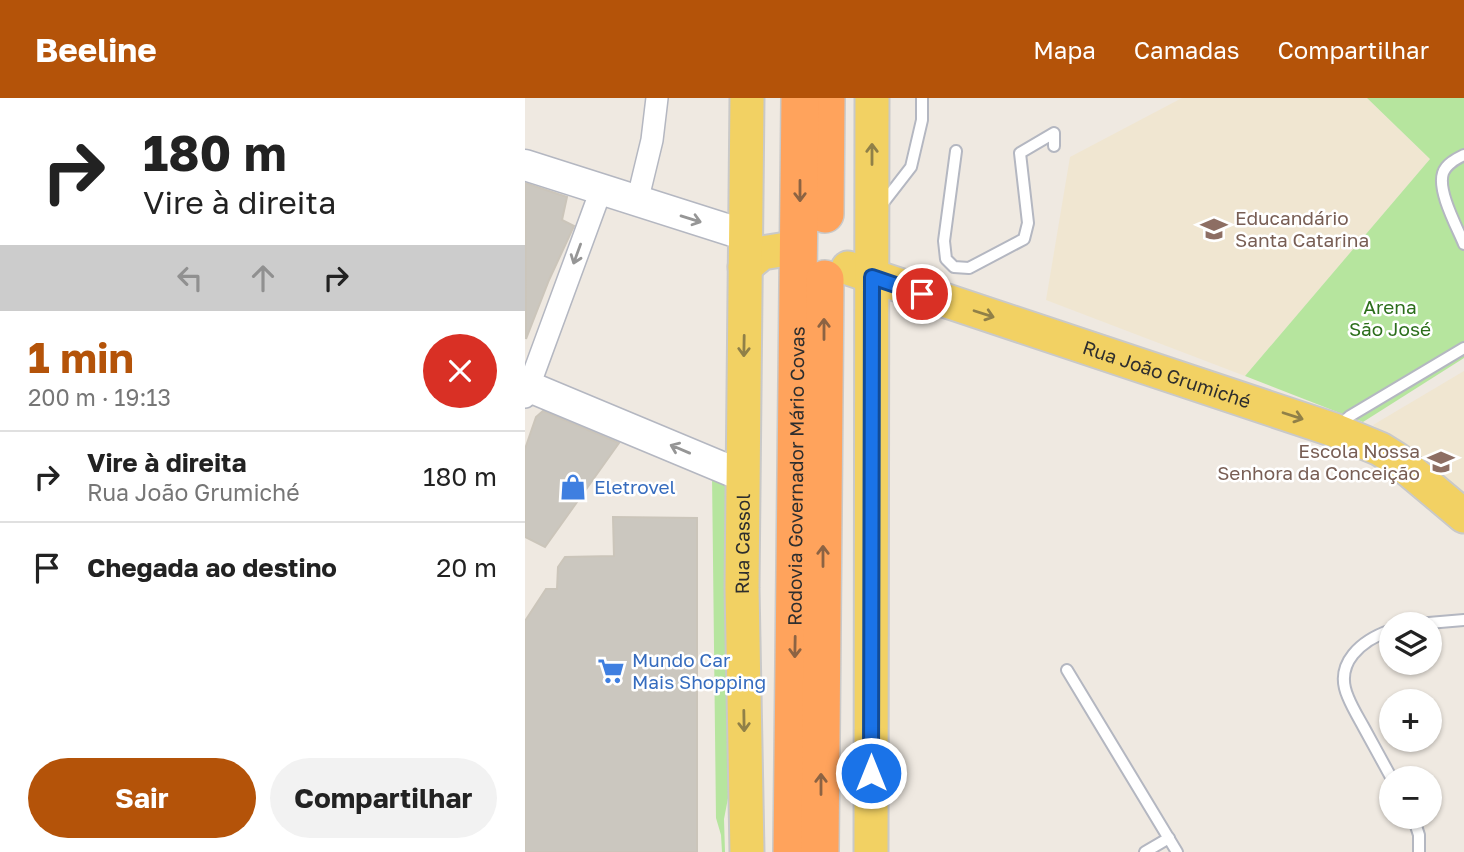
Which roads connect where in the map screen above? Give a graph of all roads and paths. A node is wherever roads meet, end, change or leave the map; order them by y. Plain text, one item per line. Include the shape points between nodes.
1 (657, 98) edge
2 (747, 98) edge
3 (800, 98) edge
4 (826, 98) edge
5 (872, 98) edge
6 (922, 98) edge
7 (1054, 146) dead end
8 (956, 151) dead end
9 (1464, 155) edge
10 (525, 165) edge
11 (601, 190) junction
12 (637, 202) junction
13 (872, 218) junction
14 (1464, 244) edge
15 (787, 249) dead end
16 (745, 251) junction
17 (860, 278) junction
18 (1464, 348) edge
19 (526, 389) edge
20 (1334, 430) junction
21 (743, 476) junction
22 (1464, 516) edge
23 (1464, 620) edge
24 (1442, 622) edge
25 (1379, 636) edge
26 (1067, 670) dead end
27 (1385, 766) edge
28 (1417, 829) edge
29 (1168, 838) junction
30 (747, 852) edge
31 (792, 852) edge
32 (820, 852) edge
33 (871, 852) edge
34 (1145, 852) edge
35 (1177, 852) edge
36 (1419, 852) edge

1 - 12 street
2 - 16 main road, Rua Cassol
3 -> 31 highway, Rodovia Governador Mário Covas
32 -> 4 highway, Rodovia Governador Mário Covas
13 -> 5 main road
6 - 13 lane via 911,167
7 - 8 lane via 1054,133 1020,153 1028,223 1024,239 969,268 954,267 946,259 944,241
9 - 14 lane via 1442,173 1444,195
10 - 11 main road
11 - 12 main road
11 -> 19 street
12 -> 16 main road
13 - 17 main road
15 - 16 main road
16 -> 21 main road, Rua Cassol
17 -> 20 main road, Rua João Grumiché
17 - 33 main road
18 - 20 lane
21 -> 19 main road
20 - 22 main road, Rua João Grumiché via 1396,459
21 -> 30 main road, Rua Cassol
23 - 24 lane
25 - 27 lane via 1349,657 1344,679 1347,695
26 - 29 lane
28 - 36 lane
29 - 34 lane
29 - 35 lane

